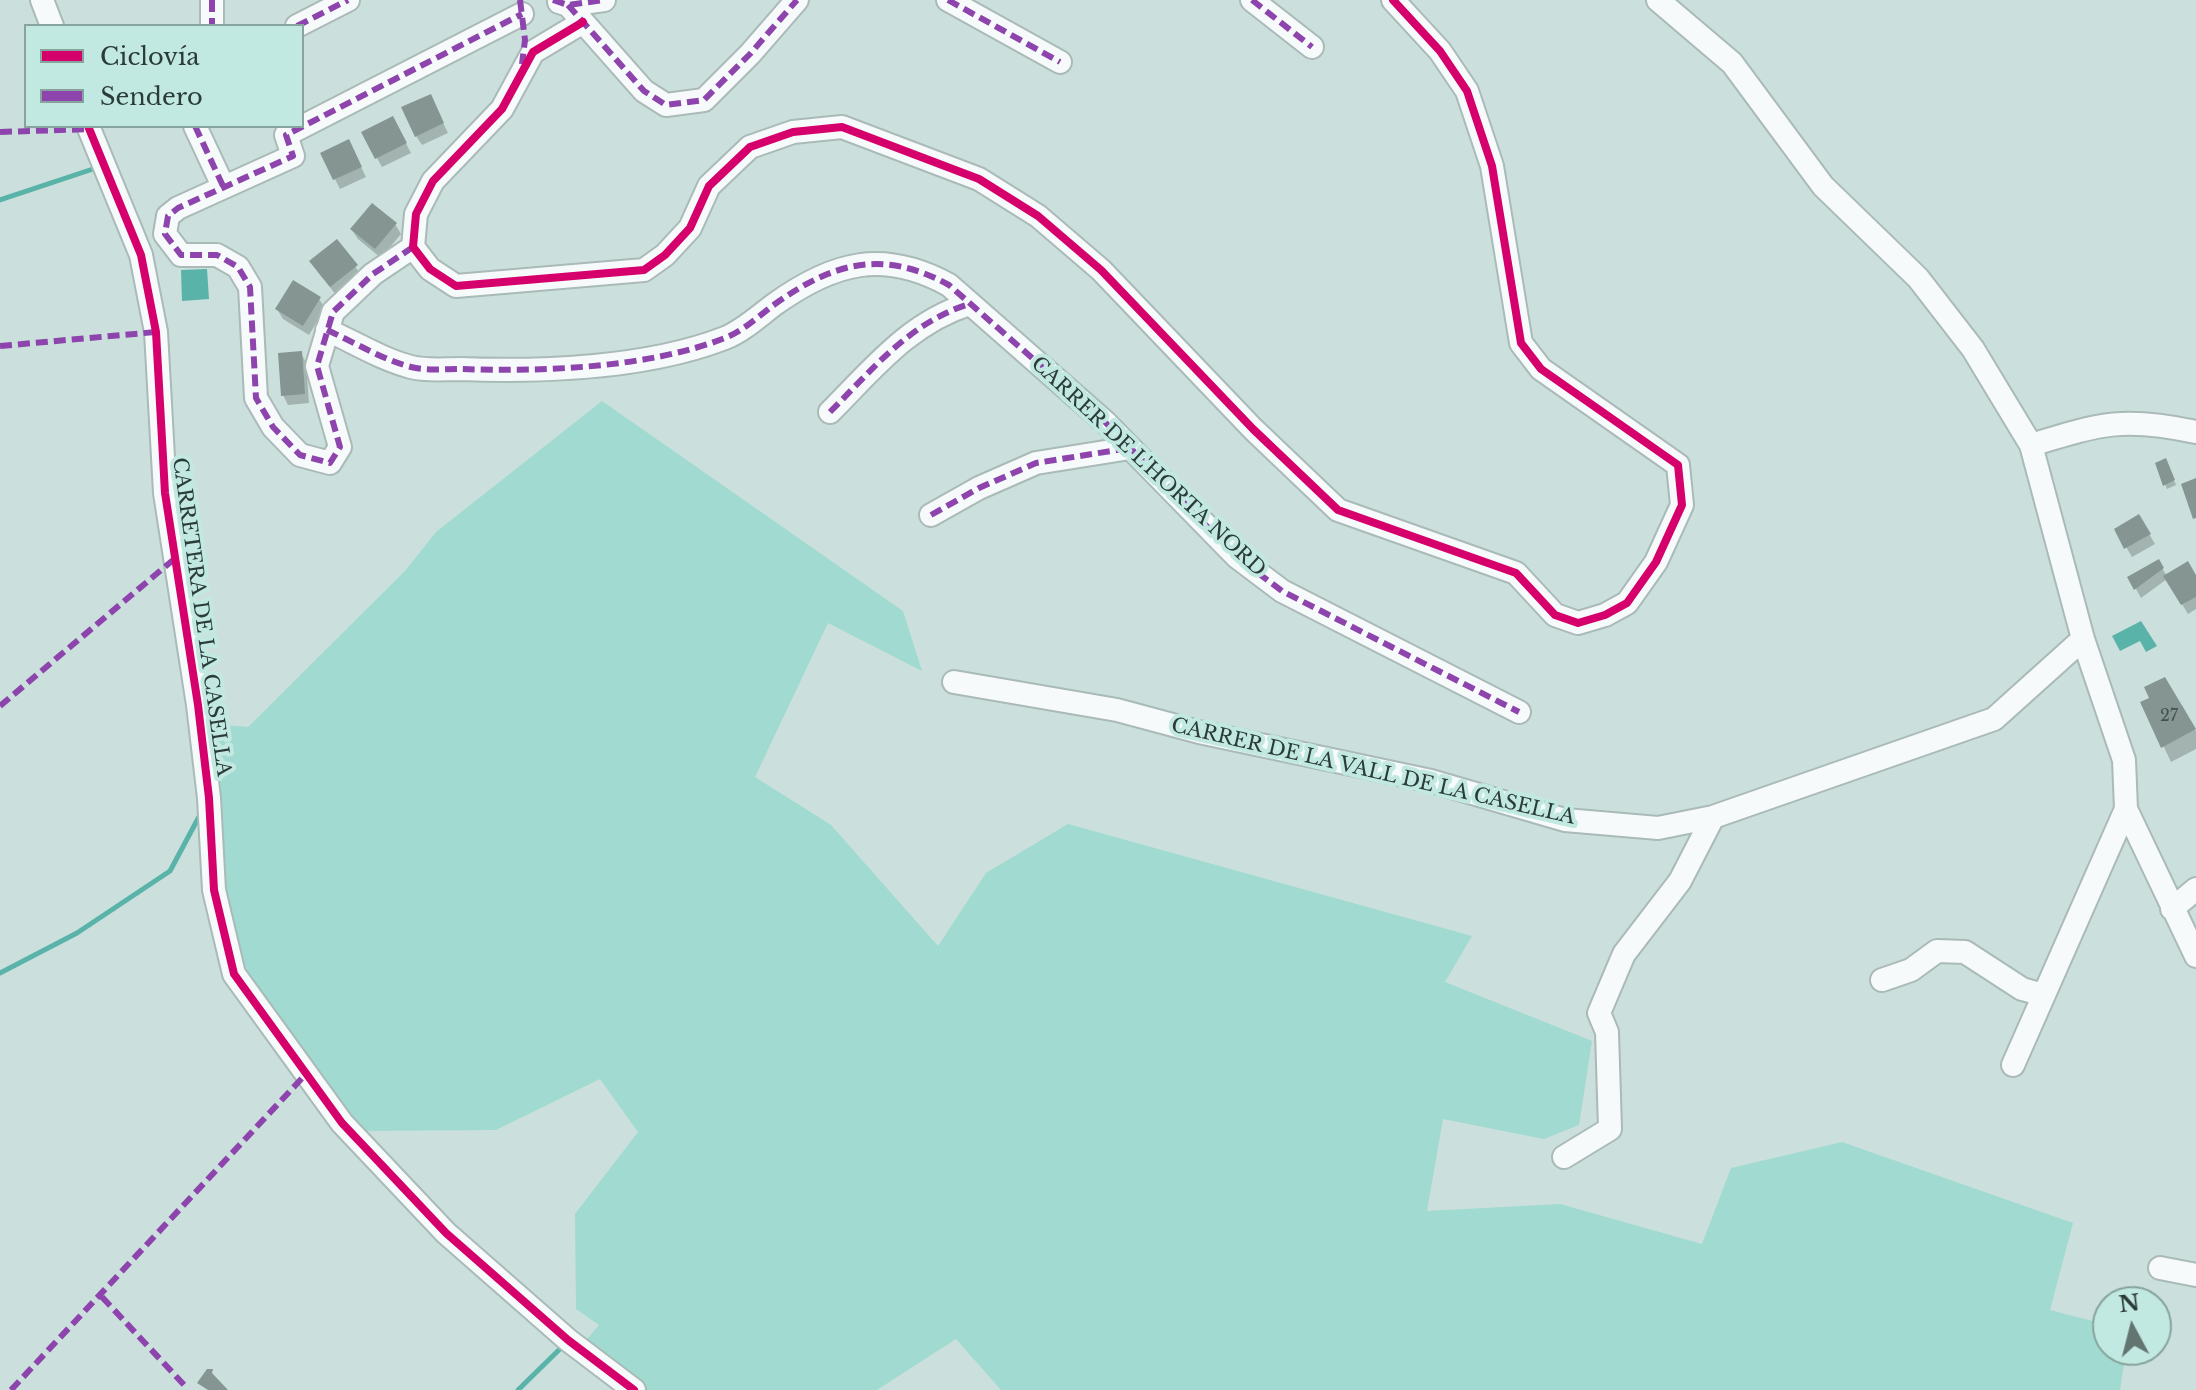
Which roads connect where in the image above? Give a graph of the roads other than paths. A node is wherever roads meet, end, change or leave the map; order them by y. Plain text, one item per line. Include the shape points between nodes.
1 (42, 0) edge
2 (212, 0) edge
3 (348, 0) edge
4 (604, 0) edge
5 (797, 0) edge
6 (948, 0) edge
7 (1252, 0) edge
8 (1393, 0) edge
9 (1658, 0) edge
10 (521, 7) edge
11 (568, 9) edge
12 (51, 24) edge
13 (212, 24) edge
14 (301, 24) edge
15 (1312, 47) dead end
16 (1060, 62) dead end
17 (522, 67) junction
18 (304, 125) edge
19 (93, 128) edge
20 (196, 128) edge
21 (299, 128) edge
22 (223, 186) junction
23 (413, 247) junction
24 (969, 304) junction
25 (327, 330) junction
26 (830, 412) dead end
27 (2196, 432) edge
28 (2031, 445) junction
29 (1130, 448) junction
30 (931, 515) dead end
31 (2083, 639) junction
32 (954, 682) dead end
33 (1519, 712) dead end
34 (2126, 809) junction
35 (1713, 817) junction
36 (2196, 889) edge
37 (2172, 909) junction
38 (2196, 956) edge
39 (1882, 980) dead end
40 (2044, 995) junction
41 (2013, 1065) dead end
42 (1564, 1157) dead end
43 (2160, 1268) dead end
44 (2196, 1275) edge
45 (634, 1390) edge

1 - 12 street
2 - 13 street
3 - 14 street
4 - 11 street
5 - 11 street via 704,100 666,105 644,91
6 - 16 street
7 - 15 street
8 - 23 street via 1440,51 1467,91 1492,166 1521,343 1541,369 1678,465 1682,505 1656,562 1627,603 1605,615 1578,623 1555,615 1516,573 1338,510 1101,270 1038,216 979,179 842,127 793,132 750,147 709,186 690,228 644,270 456,286 430,269
9 - 28 street via 1732,63 1823,186 1918,278 1973,349
10 - 17 street
10 - 18 street
11 - 17 street
17 - 23 street via 502,109 433,181 416,214
19 - 45 street, CARRETERA DE LA CASELLA via 141,255 156,332 165,493 198,705 214,890 234,974 342,1123 446,1233
20 - 22 street
21 - 22 street via 286,135 293,156
22 - 25 street via 168,216 165,234 181,255 217,255 238,267 250,287 256,398 273,427 300,455 330,463 340,447 317,366
23 - 25 street via 373,274 333,312
24 - 25 street, CARRER DE L'HORTA NORD via 920,269 886,263 843,266 808,280 727,338 652,358 497,371 415,368 372,354
24 - 26 street via 942,312 900,340
24 - 29 street, CARRER DE L'HORTA NORD
27 - 28 street via 2150,422 2104,423
28 - 31 street
29 - 30 street via 1036,463
29 - 33 street, CARRER DE L'HORTA NORD via 1237,557 1282,591
31 - 34 street via 2124,760
31 - 35 street, CARRER DE LA VALL DE LA CASELLA via 1994,719
32 - 35 street, CARRER DE LA VALL DE LA CASELLA via 1117,710 1431,781 1565,820 1658,828
34 - 37 street
34 - 40 street
35 - 42 street via 1680,881 1624,954 1599,1013 1607,1032 1610,1129
36 - 37 street
37 - 38 street
39 - 40 street via 1911,970 1937,951 1965,952 2022,989
40 - 41 street
43 - 44 street

